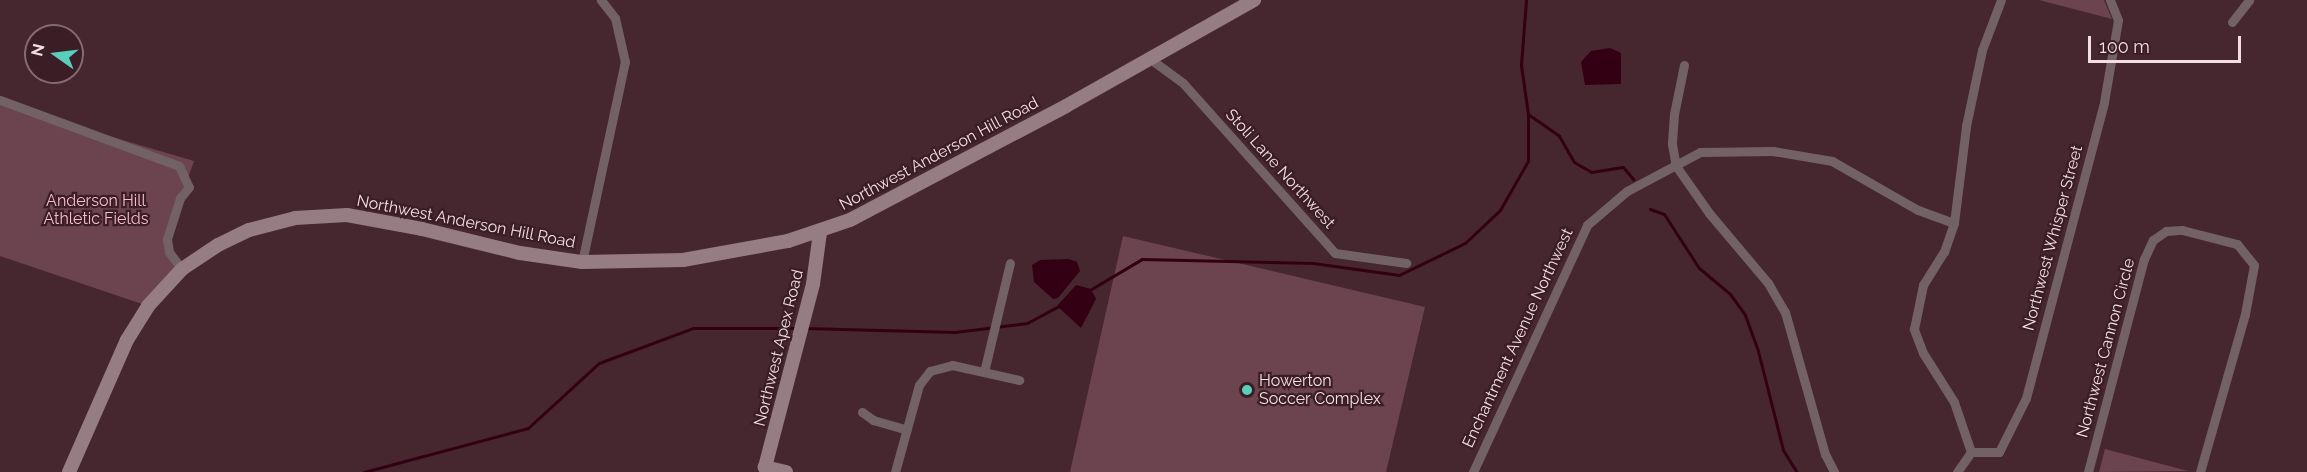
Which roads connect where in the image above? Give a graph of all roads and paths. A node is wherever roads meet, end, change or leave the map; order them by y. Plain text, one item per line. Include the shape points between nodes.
1 (601, 0) edge
2 (1254, 0) edge
3 (2001, 0) edge
4 (2110, 0) edge
5 (2249, 0) edge
6 (2232, 22) dead end
7 (1149, 58) junction
8 (1684, 65) dead end
9 (0, 100) edge
10 (1676, 165) junction
11 (1954, 223) junction
12 (820, 232) junction
13 (582, 262) junction
14 (1011, 263) dead end
15 (1406, 263) dead end
16 (182, 269) junction
17 (984, 372) junction
18 (1019, 380) dead end
19 (862, 412) dead end
20 (907, 430) junction
21 (1971, 452) junction
22 (765, 470) edge
23 (69, 472) edge
24 (786, 472) edge
25 (895, 472) edge
26 (1473, 472) edge
27 (1834, 472) edge
28 (1957, 472) edge
29 (2088, 472) edge
30 (2200, 472) edge

1 - 13 street via 615,18 625,62
2 - 7 main road, Northwest Anderson Hill Road
3 - 11 street via 1977,71
4 - 21 street, Northwest Whisper Street via 2118,20 2104,102 2026,398 1999,452
5 - 6 street
7 - 12 main road, Northwest Anderson Hill Road via 850,220
7 - 15 street, Stoli Lane Northwest via 1183,83 1335,253
8 - 10 street via 1674,114 1672,144
9 - 16 street via 179,166 189,187 180,198 167,239 169,252
10 - 11 street, Enchantment Avenue Northwest via 1700,152 1807,154 1832,161 1918,210
10 - 26 street, Enchantment Avenue Northwest via 1627,191 1587,225
10 - 27 street via 1709,213 1768,283 1785,312 1825,454
11 - 21 street via 1944,252 1923,285 1914,329 1923,353 1954,402
12 - 13 main road, Northwest Anderson Hill Road via 683,260
12 - 22 main road, Northwest Apex Road via 813,284
13 - 16 main road, Northwest Anderson Hill Road via 520,253 367,218 318,215 249,230 208,250
14 - 17 street
16 - 23 main road, Northwest Anderson Hill Road via 158,293 132,329
17 - 18 street
17 - 20 street via 952,365 930,371 919,385
19 - 20 street via 873,420
20 - 25 street
21 - 28 street
22 - 24 main road
29 - 30 street, Northwest Cannon Circle via 2144,259 2153,240 2166,231 2182,230 2237,244 2254,265 2245,314

